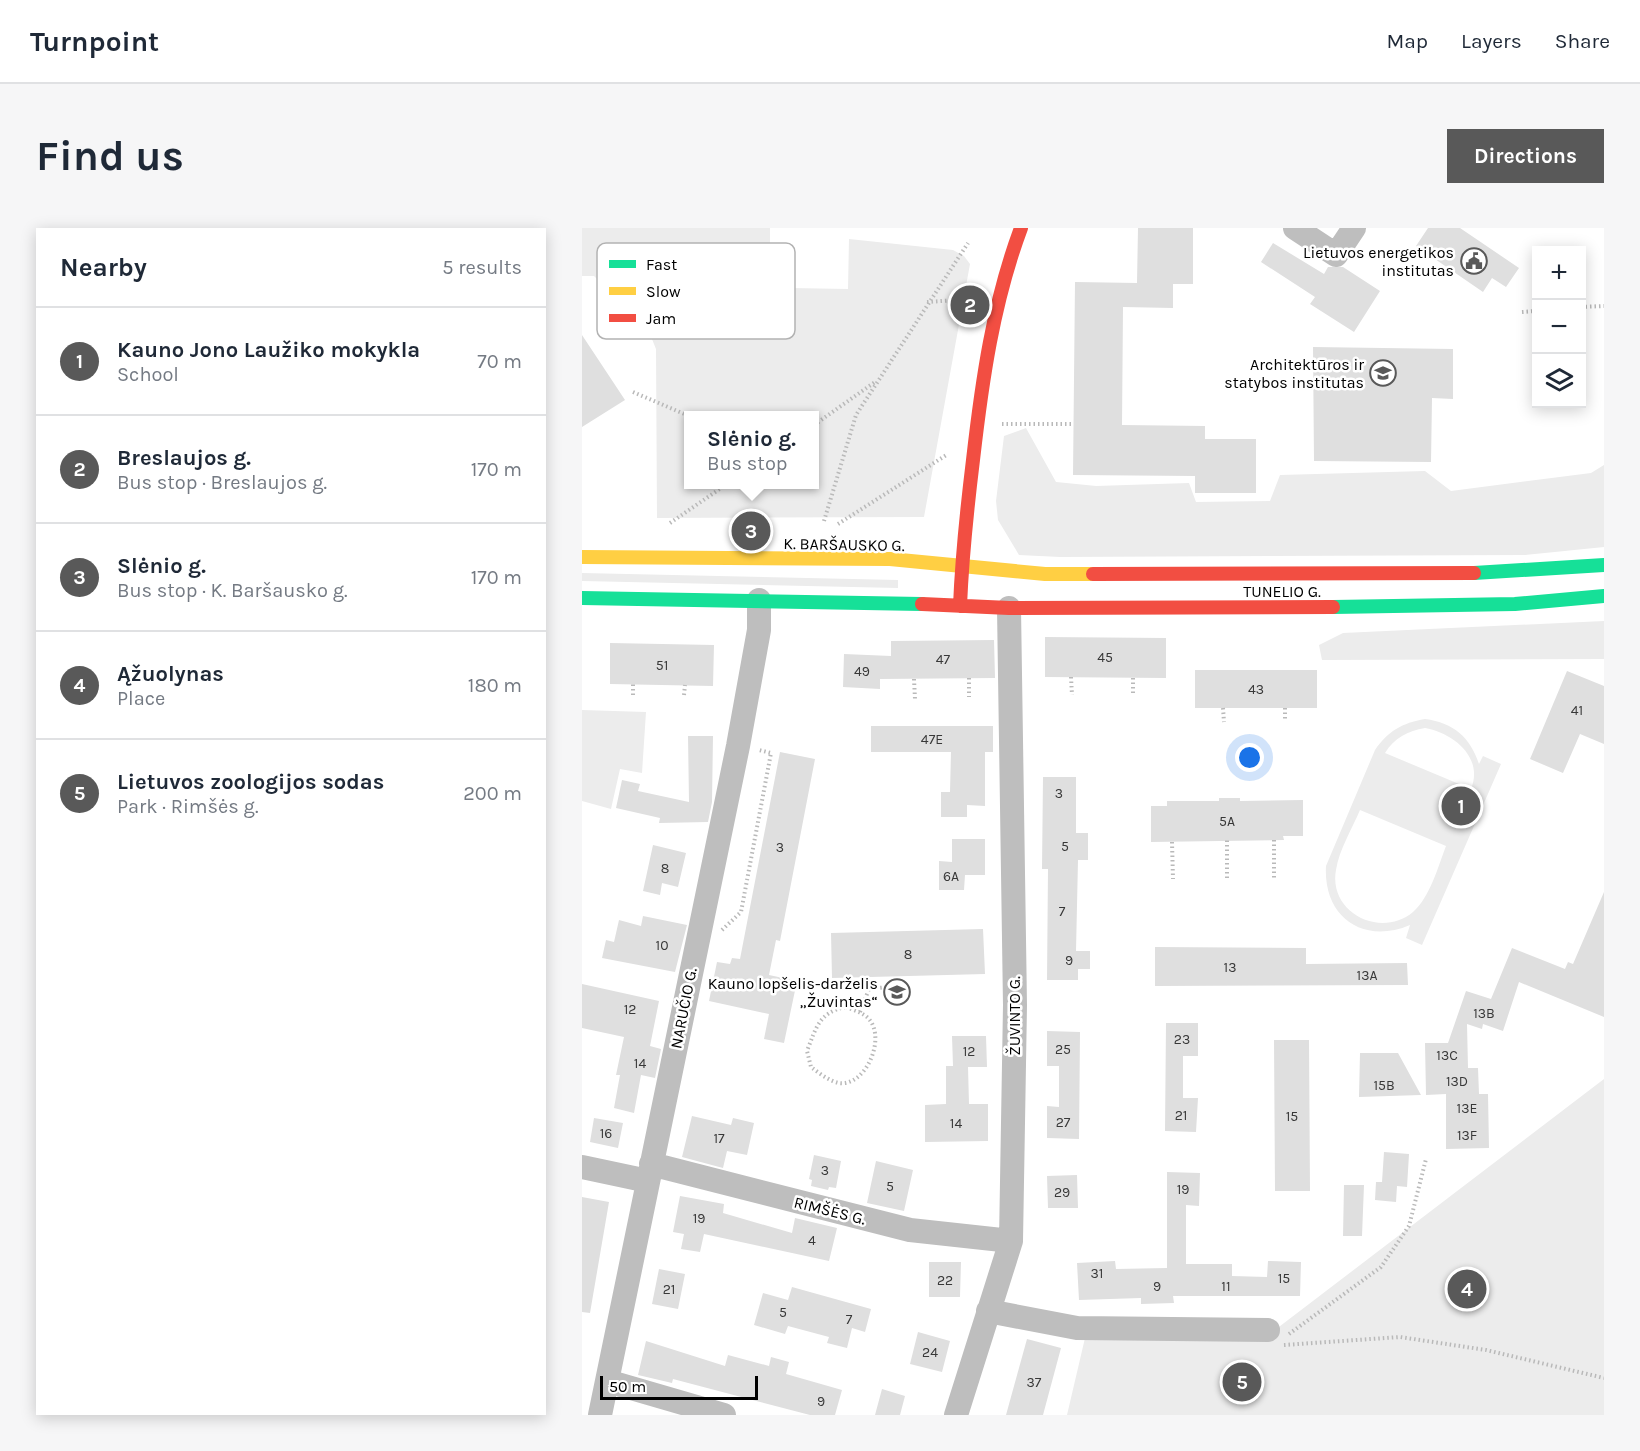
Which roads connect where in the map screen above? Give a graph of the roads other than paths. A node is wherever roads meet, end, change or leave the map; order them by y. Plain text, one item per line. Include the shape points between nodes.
1 (1021, 228) edge
2 (1295, 228) edge
3 (1354, 228) edge
4 (582, 557) edge
5 (1604, 565) edge
6 (961, 566) junction
7 (1604, 596) edge
8 (582, 598) edge
9 (759, 600) junction
10 (960, 606) junction
11 (1009, 608) junction
12 (582, 1167) edge
13 (650, 1173) junction
14 (1011, 1241) junction
15 (988, 1311) junction
16 (1268, 1330) dead end
17 (607, 1381) junction
18 (600, 1415) edge
19 (724, 1415) edge
20 (956, 1415) edge

1 - 6 main road via 1011,252 985,367
2 - 3 street via 1336,255
4 - 6 main road, K. BARŠAUSKO G. via 890,559
5 - 6 main road, TUNELIO G. via 1480,573 1080,574
6 - 10 main road
7 - 11 main road, TUNELIO G. via 1435,608
8 - 9 main road
9 - 10 main road
9 - 13 street, NARUČIO G. via 759,630 738,746
10 - 11 main road, TUNELIO G.
11 - 14 street, ŽUVINTO G. via 1015,993
12 - 13 street, RIMŠĖS G.
13 - 14 street, RIMŠĖS G. via 910,1230
13 - 17 street, NARUČIO G.
14 - 15 street, ŽUVINTO G.
15 - 16 street via 1077,1328
15 - 20 street, ŽUVINTO G.
17 - 18 street, NARUČIO G.
17 - 19 street

